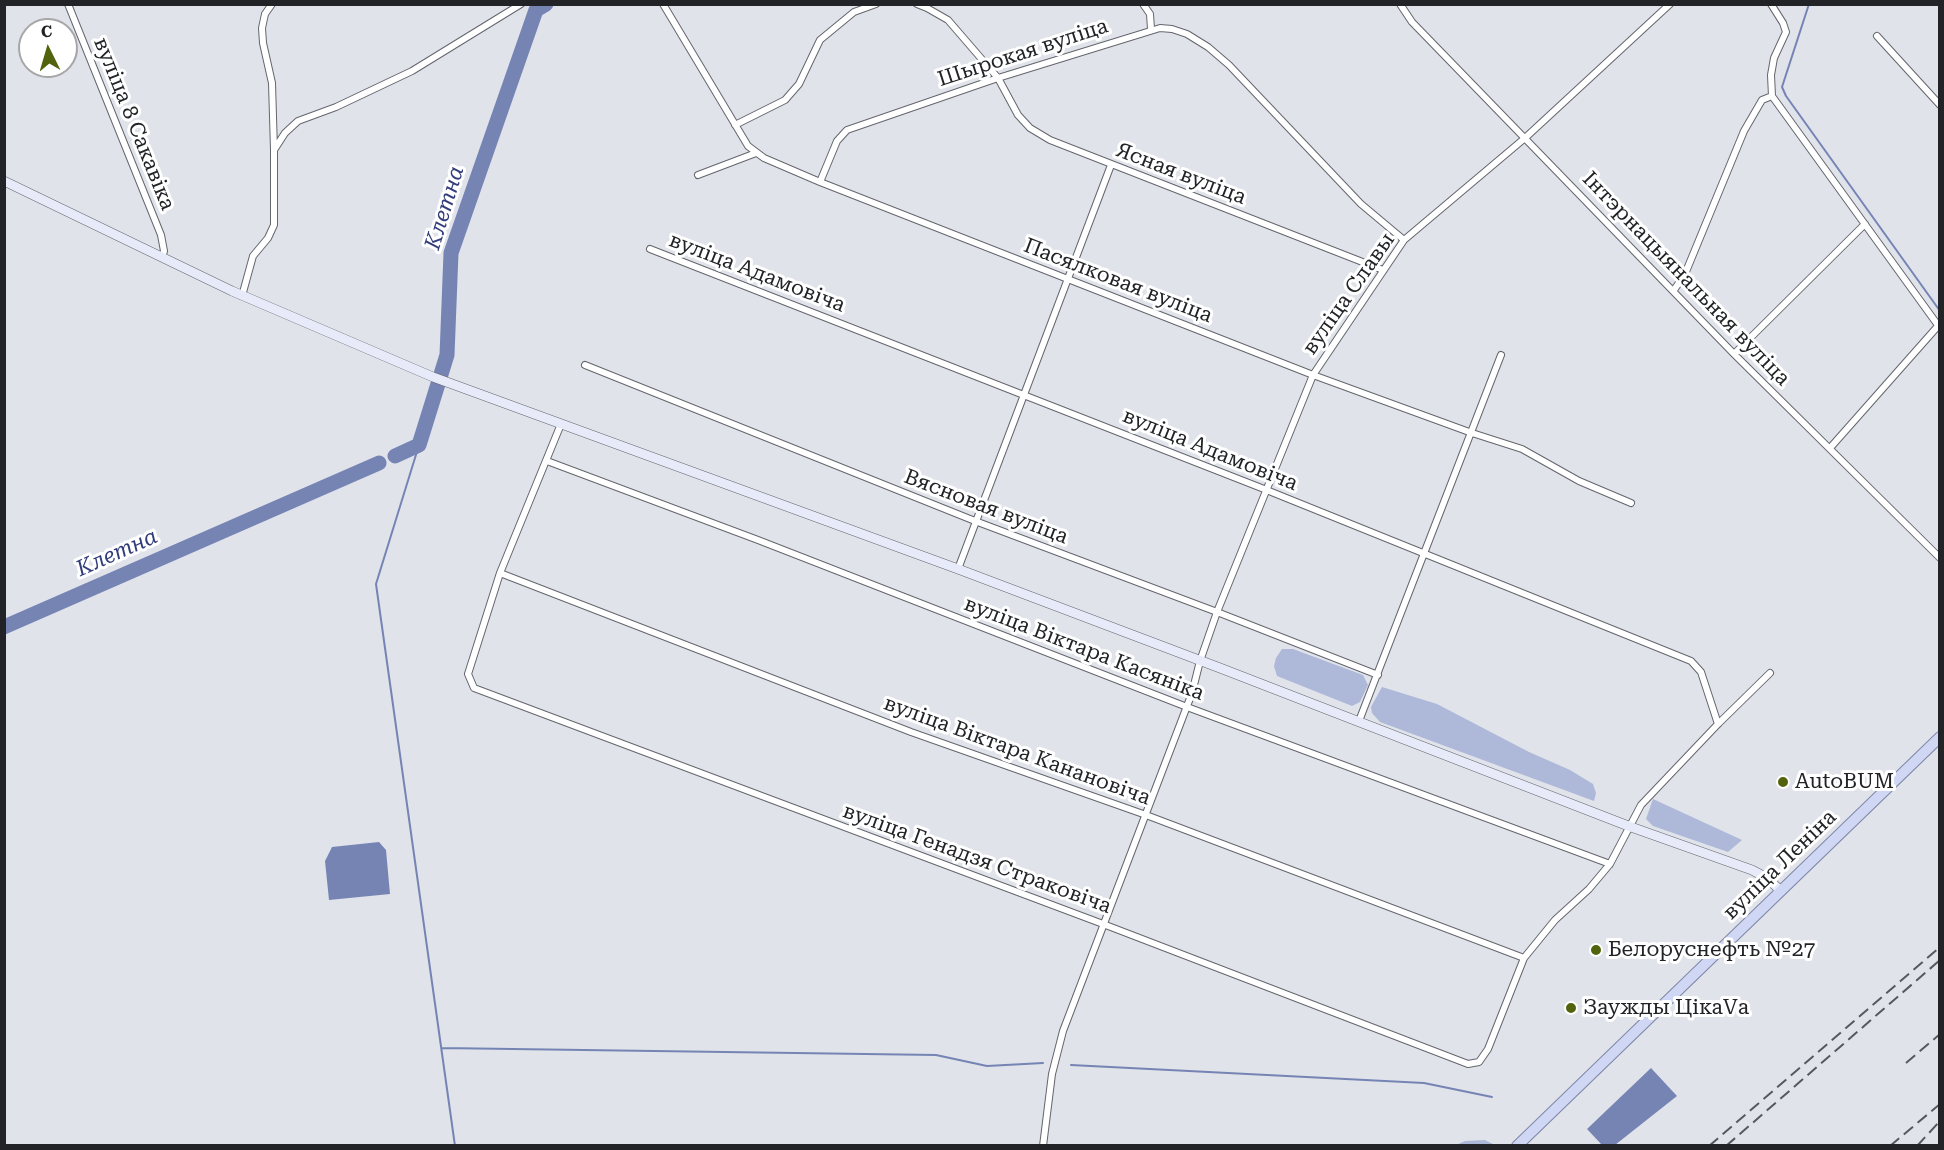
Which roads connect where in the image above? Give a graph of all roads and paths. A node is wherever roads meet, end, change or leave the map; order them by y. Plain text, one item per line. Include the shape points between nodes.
1 (68, 4) edge
2 (272, 4) edge
3 (521, 4) edge
4 (663, 4) edge
5 (876, 4) edge
6 (917, 4) edge
7 (1143, 4) edge
8 (1400, 4) edge
9 (1670, 4) edge
10 (1771, 4) edge
11 (1151, 29) junction
12 (1877, 36) dead end
13 (996, 76) junction
14 (1772, 96) junction
15 (1940, 105) edge
16 (735, 125) junction
17 (1525, 138) junction
18 (274, 150) junction
19 (756, 153) junction
20 (1111, 165) junction
21 (698, 175) dead end
22 (4, 181) edge
23 (820, 182) junction
24 (1865, 224) junction
25 (1404, 240) junction
26 (650, 249) dead end
27 (162, 257) junction
28 (1383, 270) junction
29 (1066, 278) junction
30 (1674, 290) junction
31 (242, 296) junction
32 (1939, 327) edge
33 (1734, 354) junction
34 (1501, 355) dead end
35 (585, 365) dead end
36 (1313, 375) junction
37 (1023, 393) junction
38 (561, 424) junction
39 (1472, 433) junction
40 (1830, 448) junction
41 (547, 461) junction
42 (1266, 490) junction
43 (1631, 504) dead end
44 (975, 521) junction
45 (1424, 553) junction
46 (1940, 558) edge
47 (958, 569) junction
48 (500, 573) junction
49 (1217, 612) junction
50 (1200, 660) junction
51 (1770, 673) dead end
52 (1378, 675) junction
53 (1187, 706) junction
54 (1359, 721) junction
55 (1718, 724) junction
56 (1940, 737) edge
57 (1146, 815) junction
58 (1630, 827) junction
59 (1610, 864) junction
60 (1781, 891) junction
61 (1103, 924) junction
62 (1524, 958) junction
63 (1042, 1146) edge
64 (1517, 1146) edge

1 - 27 street, вуліца 8 Сакавіка via 161,235
2 - 18 street via 262,28 272,83
3 - 18 street via 412,71 298,121
4 - 16 street, Пасялковая вуліца
5 - 16 street via 854,12 820,40 799,84 785,100
6 - 13 street, Шырокая вуліца via 948,20
7 - 11 street via 1150,14
8 - 17 street, Інтэрнацыянальная вуліца via 1412,22
9 - 17 street, вуліца Славы
10 - 14 street via 1786,32 1774,58
11 - 13 street, Шырокая вуліца
11 - 25 street, Шырокая вуліца via 1187,34 1229,65 1361,204
12 - 15 street
13 - 20 street, Ясная вуліца via 1030,128
13 - 23 street, Шырокая вуліца via 847,130 837,141
14 - 24 street
14 - 30 street via 1762,100 1744,131 1685,274
16 - 19 street, Пасялковая вуліца
17 - 25 street, вуліца Славы
17 - 30 street, Інтэрнацыянальная вуліца
18 - 31 street via 274,225 252,255
19 - 21 street
19 - 23 street, Пасялковая вуліца
20 - 28 street, Ясная вуліца
20 - 29 street
22 - 27 street
23 - 29 street, Пасялковая вуліца
24 - 32 street
24 - 33 street
25 - 28 street, вуліца Славы
26 - 37 street, вуліца Адамовіча
27 - 31 street
28 - 36 street, вуліца Славы
29 - 36 street, Пасялковая вуліца
29 - 37 street
30 - 33 street, Інтэрнацыянальная вуліца
31 - 38 street via 452,385
32 - 40 street
33 - 40 street, Інтэрнацыянальная вуліца
34 - 39 street
35 - 44 street, Вясновая вуліца
36 - 39 street, Пасялковая вуліца
36 - 42 street, вуліца Славы
37 - 42 street, вуліца Адамовіча
37 - 44 street
38 - 41 street
38 - 47 street
39 - 43 street, Пасялковая вуліца via 1522,449
39 - 45 street
40 - 46 street, Інтэрнацыянальная вуліца
41 - 48 street
41 - 53 street, вуліца Віктара Касяніка
42 - 45 street, вуліца Адамовіча
42 - 49 street, вуліца Славы
44 - 47 street
44 - 49 street, Вясновая вуліца
45 - 52 street
45 - 55 street, вуліца Адамовіча via 1691,661 1701,672
47 - 50 street
48 - 57 street, вуліца Віктара Канановіча via 911,732
48 - 61 street, вуліца Генадзя Страковіча via 468,674 474,688
49 - 50 street, вуліца Славы
49 - 52 street, Вясновая вуліца
50 - 53 street, вуліца Славы
50 - 54 street
51 - 55 street
52 - 54 street
53 - 57 street, вуліца Славы
53 - 59 street, вуліца Віктара Касяніка
54 - 58 street
55 - 58 street via 1641,805
56 - 60 main road, вуліца Леніна
57 - 61 street, вуліца Славы
57 - 62 street, вуліца Віктара Канановіча
58 - 59 street
58 - 60 street via 1760,874
59 - 62 street
60 - 64 main road, вуліца Леніна
61 - 62 street, вуліца Генадзя Страковіча via 1468,1064 1479,1062 1488,1049
61 - 63 street, вуліца Славы via 1063,1031 1052,1074

